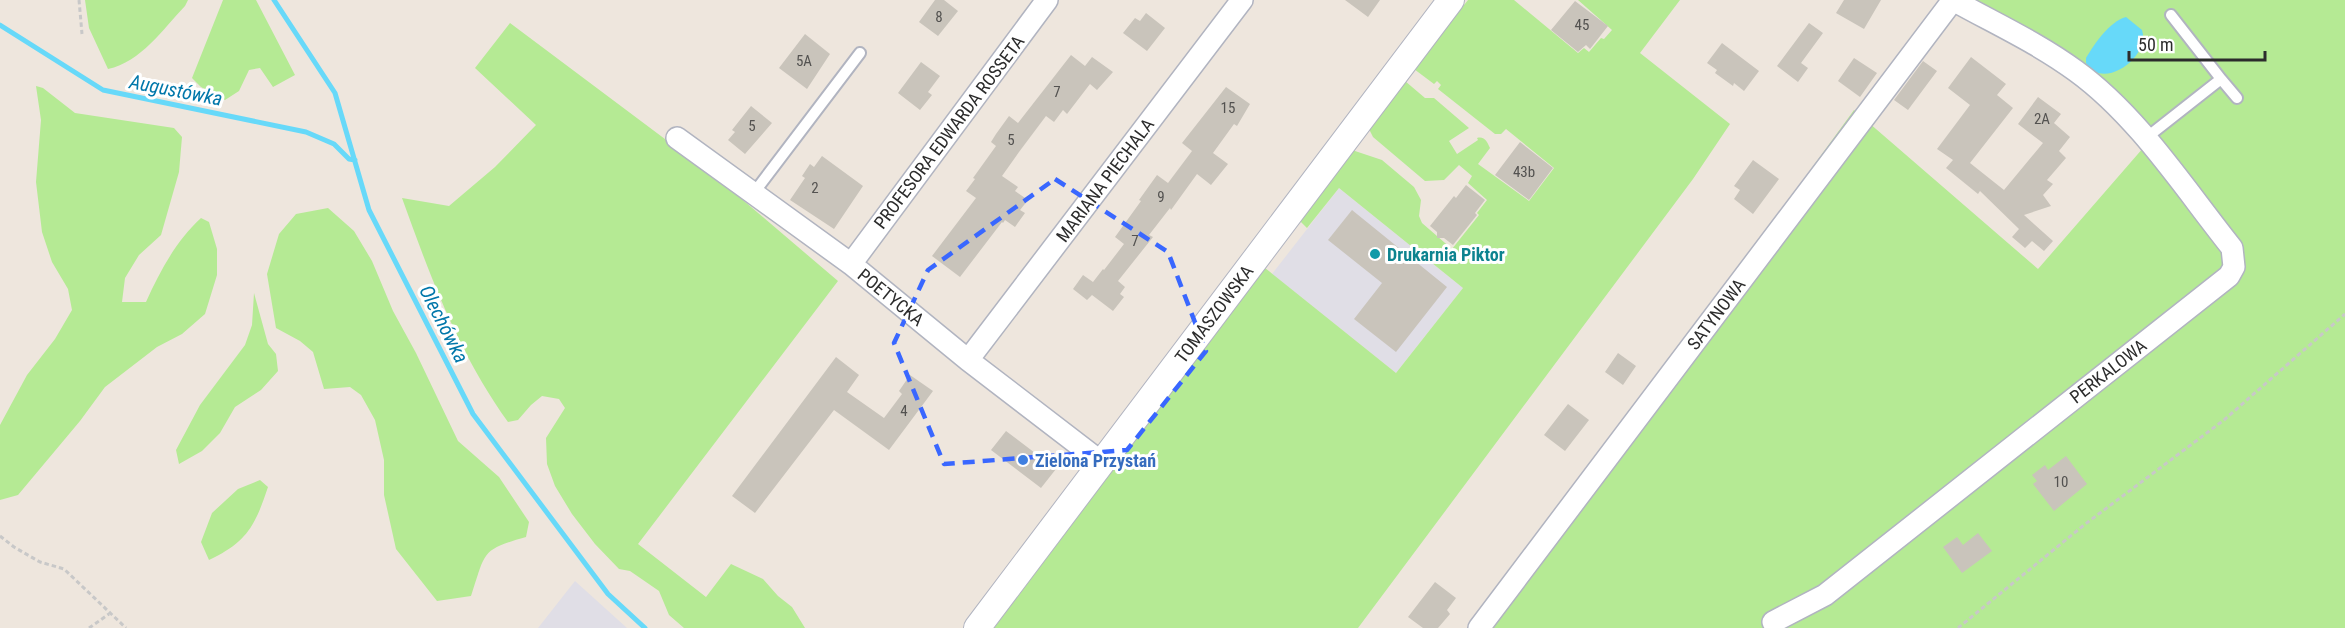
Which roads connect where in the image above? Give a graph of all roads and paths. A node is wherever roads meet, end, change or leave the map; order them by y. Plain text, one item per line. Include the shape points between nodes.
1 (79, 0) edge
2 (1047, 0) edge
3 (1242, 0) edge
4 (1451, 0) edge
5 (1953, 0) edge
6 (2171, 15) dead end
7 (82, 34) dead end
8 (860, 53) dead end
9 (2221, 79) junction
10 (2237, 98) dead end
11 (677, 138) dead end
12 (2146, 138) junction
13 (753, 194) junction
14 (851, 264) junction
15 (2345, 314) edge
16 (968, 360) junction
17 (1101, 462) junction
18 (0, 536) edge
19 (109, 614) junction
20 (1773, 622) dead end
21 (89, 628) edge
22 (126, 628) edge
23 (977, 628) edge
24 (1479, 628) edge
25 (1958, 628) edge

1 - 7 path
2 - 14 street, PROFESORA EDWARDA ROSSETA
3 - 16 street, MARIANA PIECHALA
4 - 17 street, TOMASZOWSKA
5 - 12 street, PERKALOWA via 2076,71 2122,110
5 - 24 street, SATYNOWA
6 - 9 lane
8 - 13 lane
9 - 10 lane
9 - 12 lane
11 - 13 street, POETYCKA
12 - 20 street, PERKALOWA via 2232,248 2234,267 2229,276 1825,595
13 - 14 street, POETYCKA
14 - 16 street, POETYCKA
15 - 25 path via 2224,420 2084,525
16 - 17 street, POETYCKA
17 - 23 street, TOMASZOWSKA
18 - 19 path via 40,562 64,569
19 - 21 path
19 - 22 path

